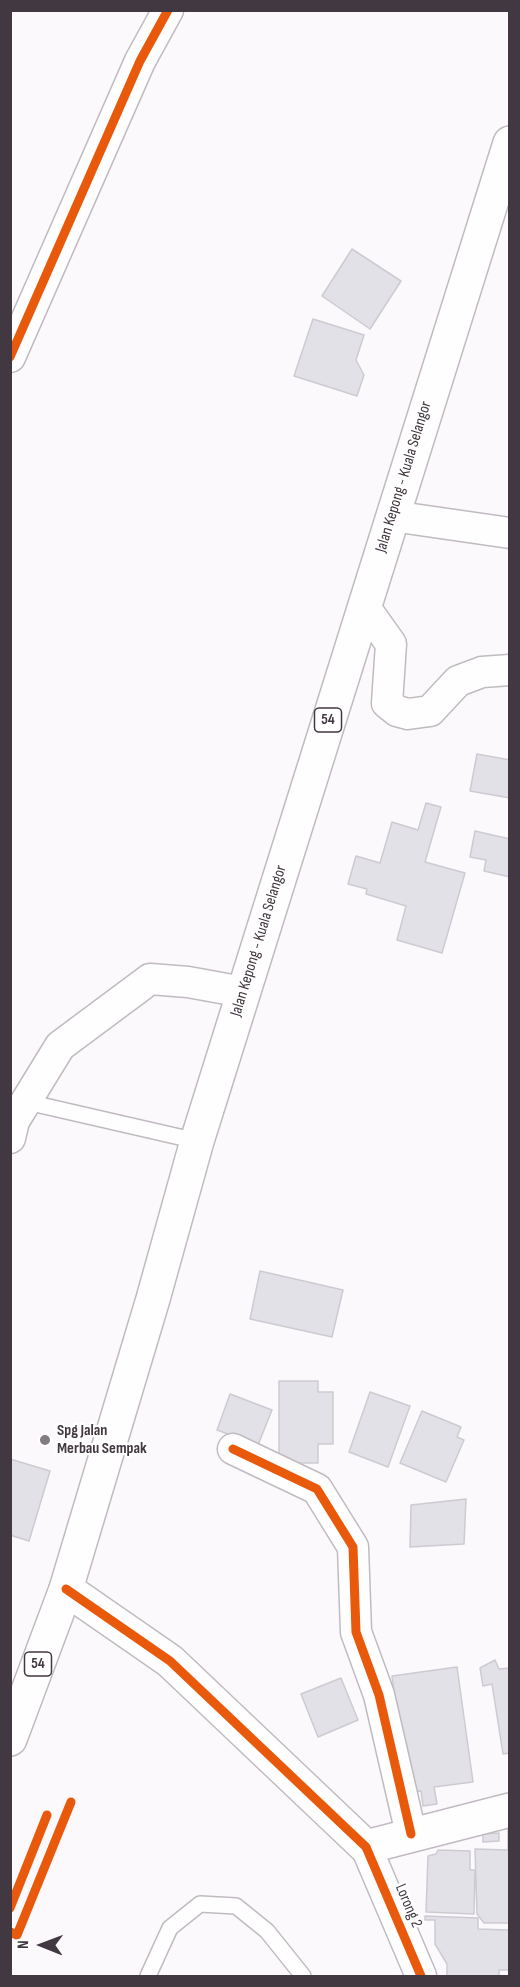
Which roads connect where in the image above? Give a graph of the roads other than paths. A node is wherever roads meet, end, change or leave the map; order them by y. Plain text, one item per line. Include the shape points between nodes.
1 (168, 10) edge
2 (510, 143) edge
3 (10, 357) edge
4 (392, 516) junction
5 (510, 533) edge
6 (364, 606) junction
7 (510, 670) edge
8 (243, 992) junction
9 (27, 1102) junction
10 (10, 1138) edge
11 (197, 1142) junction
12 (233, 1449) dead end
13 (66, 1589) junction
14 (10, 1739) edge
15 (510, 1810) edge
16 (411, 1834) junction
17 (366, 1847) junction
18 (148, 1977) edge
19 (303, 1977) edge
20 (421, 1977) edge

1 - 3 street via 140,61
2 - 4 main road, Jalan Kepong - Kuala Selangor / 54
4 - 5 street
4 - 6 main road, Jalan Kepong - Kuala Selangor / 54
6 - 7 street via 391,644 387,703 397,711 430,711 458,681 482,672
6 - 8 main road, Jalan Kepong - Kuala Selangor / 54
8 - 9 street via 150,979 60,1046
8 - 11 main road, Jalan Kepong - Kuala Selangor / 54
9 - 10 street via 14,1122
9 - 11 lane
11 - 13 main road, Jalan Kepong - Kuala Selangor / 54
12 - 16 street via 317,1489 353,1547 356,1632 379,1695
13 - 14 main road, Jalan Kepong - Kuala Selangor / 54
13 - 17 main road via 170,1661
15 - 16 main road
16 - 17 main road
17 - 20 street, Lorong 2
18 - 19 lane via 170,1929 200,1904 236,1906 267,1931

